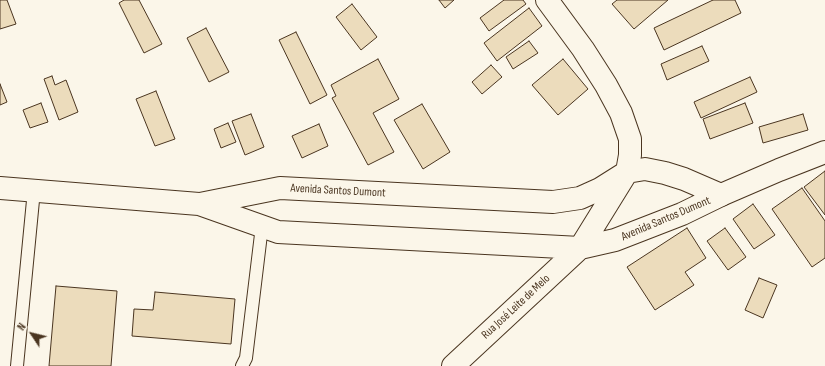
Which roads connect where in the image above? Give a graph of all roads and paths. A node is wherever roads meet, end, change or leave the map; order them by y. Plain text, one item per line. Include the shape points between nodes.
1 (547, 0) edge
2 (825, 152) edge
3 (627, 172) junction
4 (0, 188) edge
5 (34, 190) junction
6 (721, 195) junction
7 (199, 204) junction
8 (262, 226) junction
9 (580, 248) junction
10 (17, 366) edge
11 (242, 366) edge
12 (453, 366) edge

1 - 3 street via 583,49 621,113 630,139
2 - 6 street
3 - 6 street, Avenida Santos Dumont via 645,169 665,173
3 - 7 street, Avenida Santos Dumont via 580,198 553,202 280,188
3 - 9 street
4 - 5 street, Avenida Santos Dumont
5 - 7 street, Avenida Santos Dumont
5 - 10 lane
6 - 9 street, Avenida Santos Dumont via 682,214 615,240
7 - 8 street, Avenida Santos Dumont
8 - 9 street, Avenida Santos Dumont via 278,232
8 - 11 lane via 246,358
9 - 12 street, Rua José Leite de Melo

